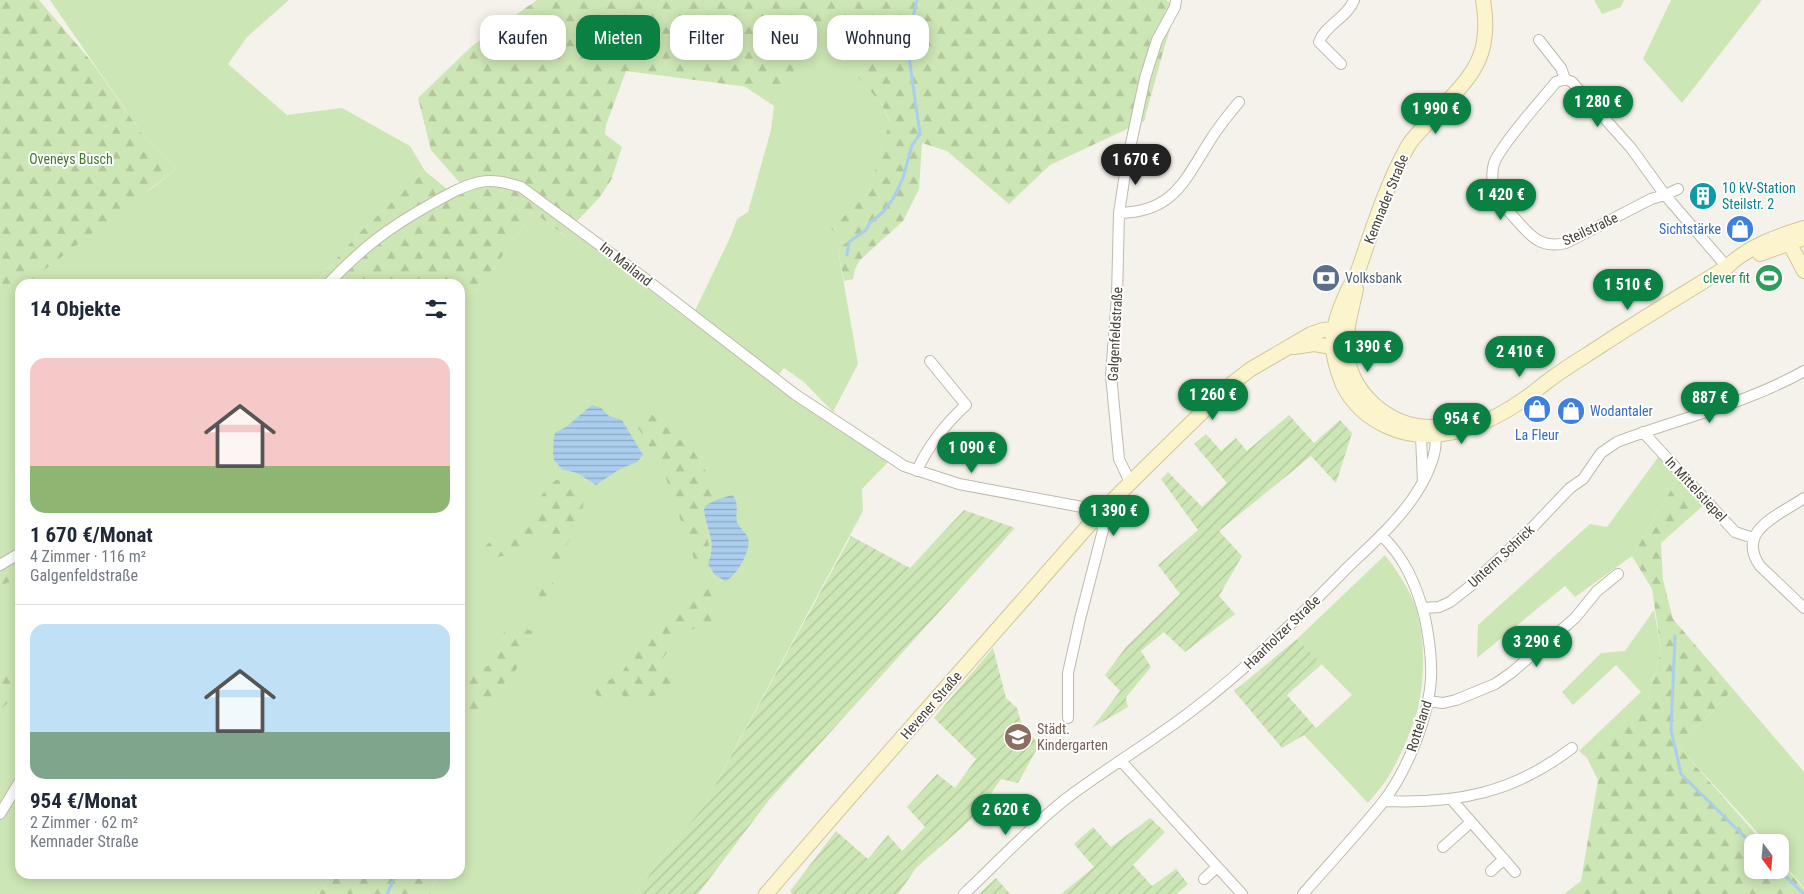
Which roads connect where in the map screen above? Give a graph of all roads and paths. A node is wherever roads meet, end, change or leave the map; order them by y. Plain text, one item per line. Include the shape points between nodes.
1 (1176, 0) edge
2 (1354, 0) edge
3 (1483, 0) edge
4 (1539, 40) dead end
5 (1341, 64) dead end
6 (1565, 80) junction
7 (1240, 102) dead end
8 (1678, 189) dead end
9 (1666, 195) junction
10 (1120, 213) junction
11 (1804, 228) edge
12 (1786, 238) junction
13 (1804, 238) edge
14 (1727, 267) junction
15 (1804, 271) edge
16 (1357, 274) junction
17 (333, 279) edge
18 (1334, 329) junction
19 (1346, 339) junction
20 (1332, 346) junction
21 (1288, 348) junction
22 (930, 361) dead end
23 (1804, 371) edge
24 (1379, 416) junction
25 (1643, 432) junction
26 (1429, 433) junction
27 (917, 471) junction
28 (1130, 482) junction
29 (1804, 498) edge
30 (1096, 517) junction
31 (1380, 535) junction
32 (1753, 538) junction
33 (15, 556) edge
34 (0, 565) edge
35 (1618, 574) dead end
36 (1423, 608) junction
37 (1804, 608) edge
38 (1428, 701) junction
39 (1068, 718) dead end
40 (1572, 748) dead end
41 (1121, 761) junction
42 (15, 789) edge
43 (1452, 800) junction
44 (1384, 801) junction
45 (0, 814) edge
46 (1471, 822) junction
47 (1443, 847) dead end
48 (1504, 859) junction
49 (1217, 867) junction
50 (1490, 871) dead end
51 (1515, 872) dead end
52 (1204, 879) dead end
53 (766, 894) edge
54 (964, 894) edge
55 (1242, 894) edge
56 (1303, 894) edge

1 - 10 street, Galgenfeldstraße via 1157,40 1145,78
2 - 5 street via 1319,42
3 - 16 main road, Kemnader Straße via 1486,26 1478,62 1462,86 1410,143
4 - 6 street via 1561,68
6 - 9 street via 1572,82 1632,148
6 - 9 street, Steilstraße via 1556,82 1496,158 1493,186 1498,198 1521,225 1535,240 1554,246 1566,243 1651,199
7 - 10 street via 1176,191 1149,210
8 - 9 street, Steilstraße
9 - 14 street
10 - 28 street, Galgenfeldstraße via 1111,375 1119,459
11 - 12 main road, Kemnader Straße
12 - 13 main road, Kemnader Straße
12 - 14 main road, Kemnader Straße via 1749,250
12 - 15 main road
14 - 26 main road, Kemnader Straße via 1547,382 1477,415
16 - 18 main road, Kemnader Straße
16 - 19 main road, Kemnader Straße
17 - 27 street, Im Mailand via 374,239 462,187 501,181 521,187 580,228 796,394 904,466
18 - 19 main road
18 - 20 main road, Kemnader Straße
18 - 21 main road, Hevener Straße via 1311,334
19 - 20 main road, Hevener Straße
19 - 24 main road, Kemnader Straße via 1353,376
20 - 21 main road, Hevener Straße via 1314,344
20 - 24 main road, Kemnader Straße via 1340,379 1348,394 1359,408
21 - 28 main road, Hevener Straße via 1230,385
22 - 27 street via 966,405 923,456
23 - 25 street, Unterm Schrick via 1738,402
24 - 26 main road, Kemnader Straße via 1406,422
25 - 32 street, In Mittelstiepel via 1735,532
25 - 36 street, Unterm Schrick via 1617,442 1602,453 1583,479 1463,592 1439,607
26 - 31 street, Haarholzer Straße via 1423,482 1409,504
27 - 30 street, Im Mailand via 994,492 1082,507
28 - 30 main road, Hevener Straße
29 - 32 street via 1761,526
30 - 39 street via 1103,530 1068,673
30 - 53 main road, Hevener Straße
31 - 36 street, Rotteland via 1403,560
31 - 41 street, Haarholzer Straße via 1247,666 1193,710
32 - 37 street via 1752,549 1760,566
33 - 34 street
35 - 38 street via 1597,591 1576,618 1495,684 1456,700 1443,703
36 - 38 street, Rotteland via 1431,654
38 - 44 street, Rotteland via 1413,749
40 - 43 street via 1557,760 1505,786
41 - 49 street
41 - 54 street, Haarholzer Straße via 1066,799
42 - 45 street
43 - 44 street
43 - 46 street
44 - 56 street, Rotteland
46 - 47 street
46 - 48 street
48 - 50 street
48 - 51 street
49 - 52 street
49 - 55 street

